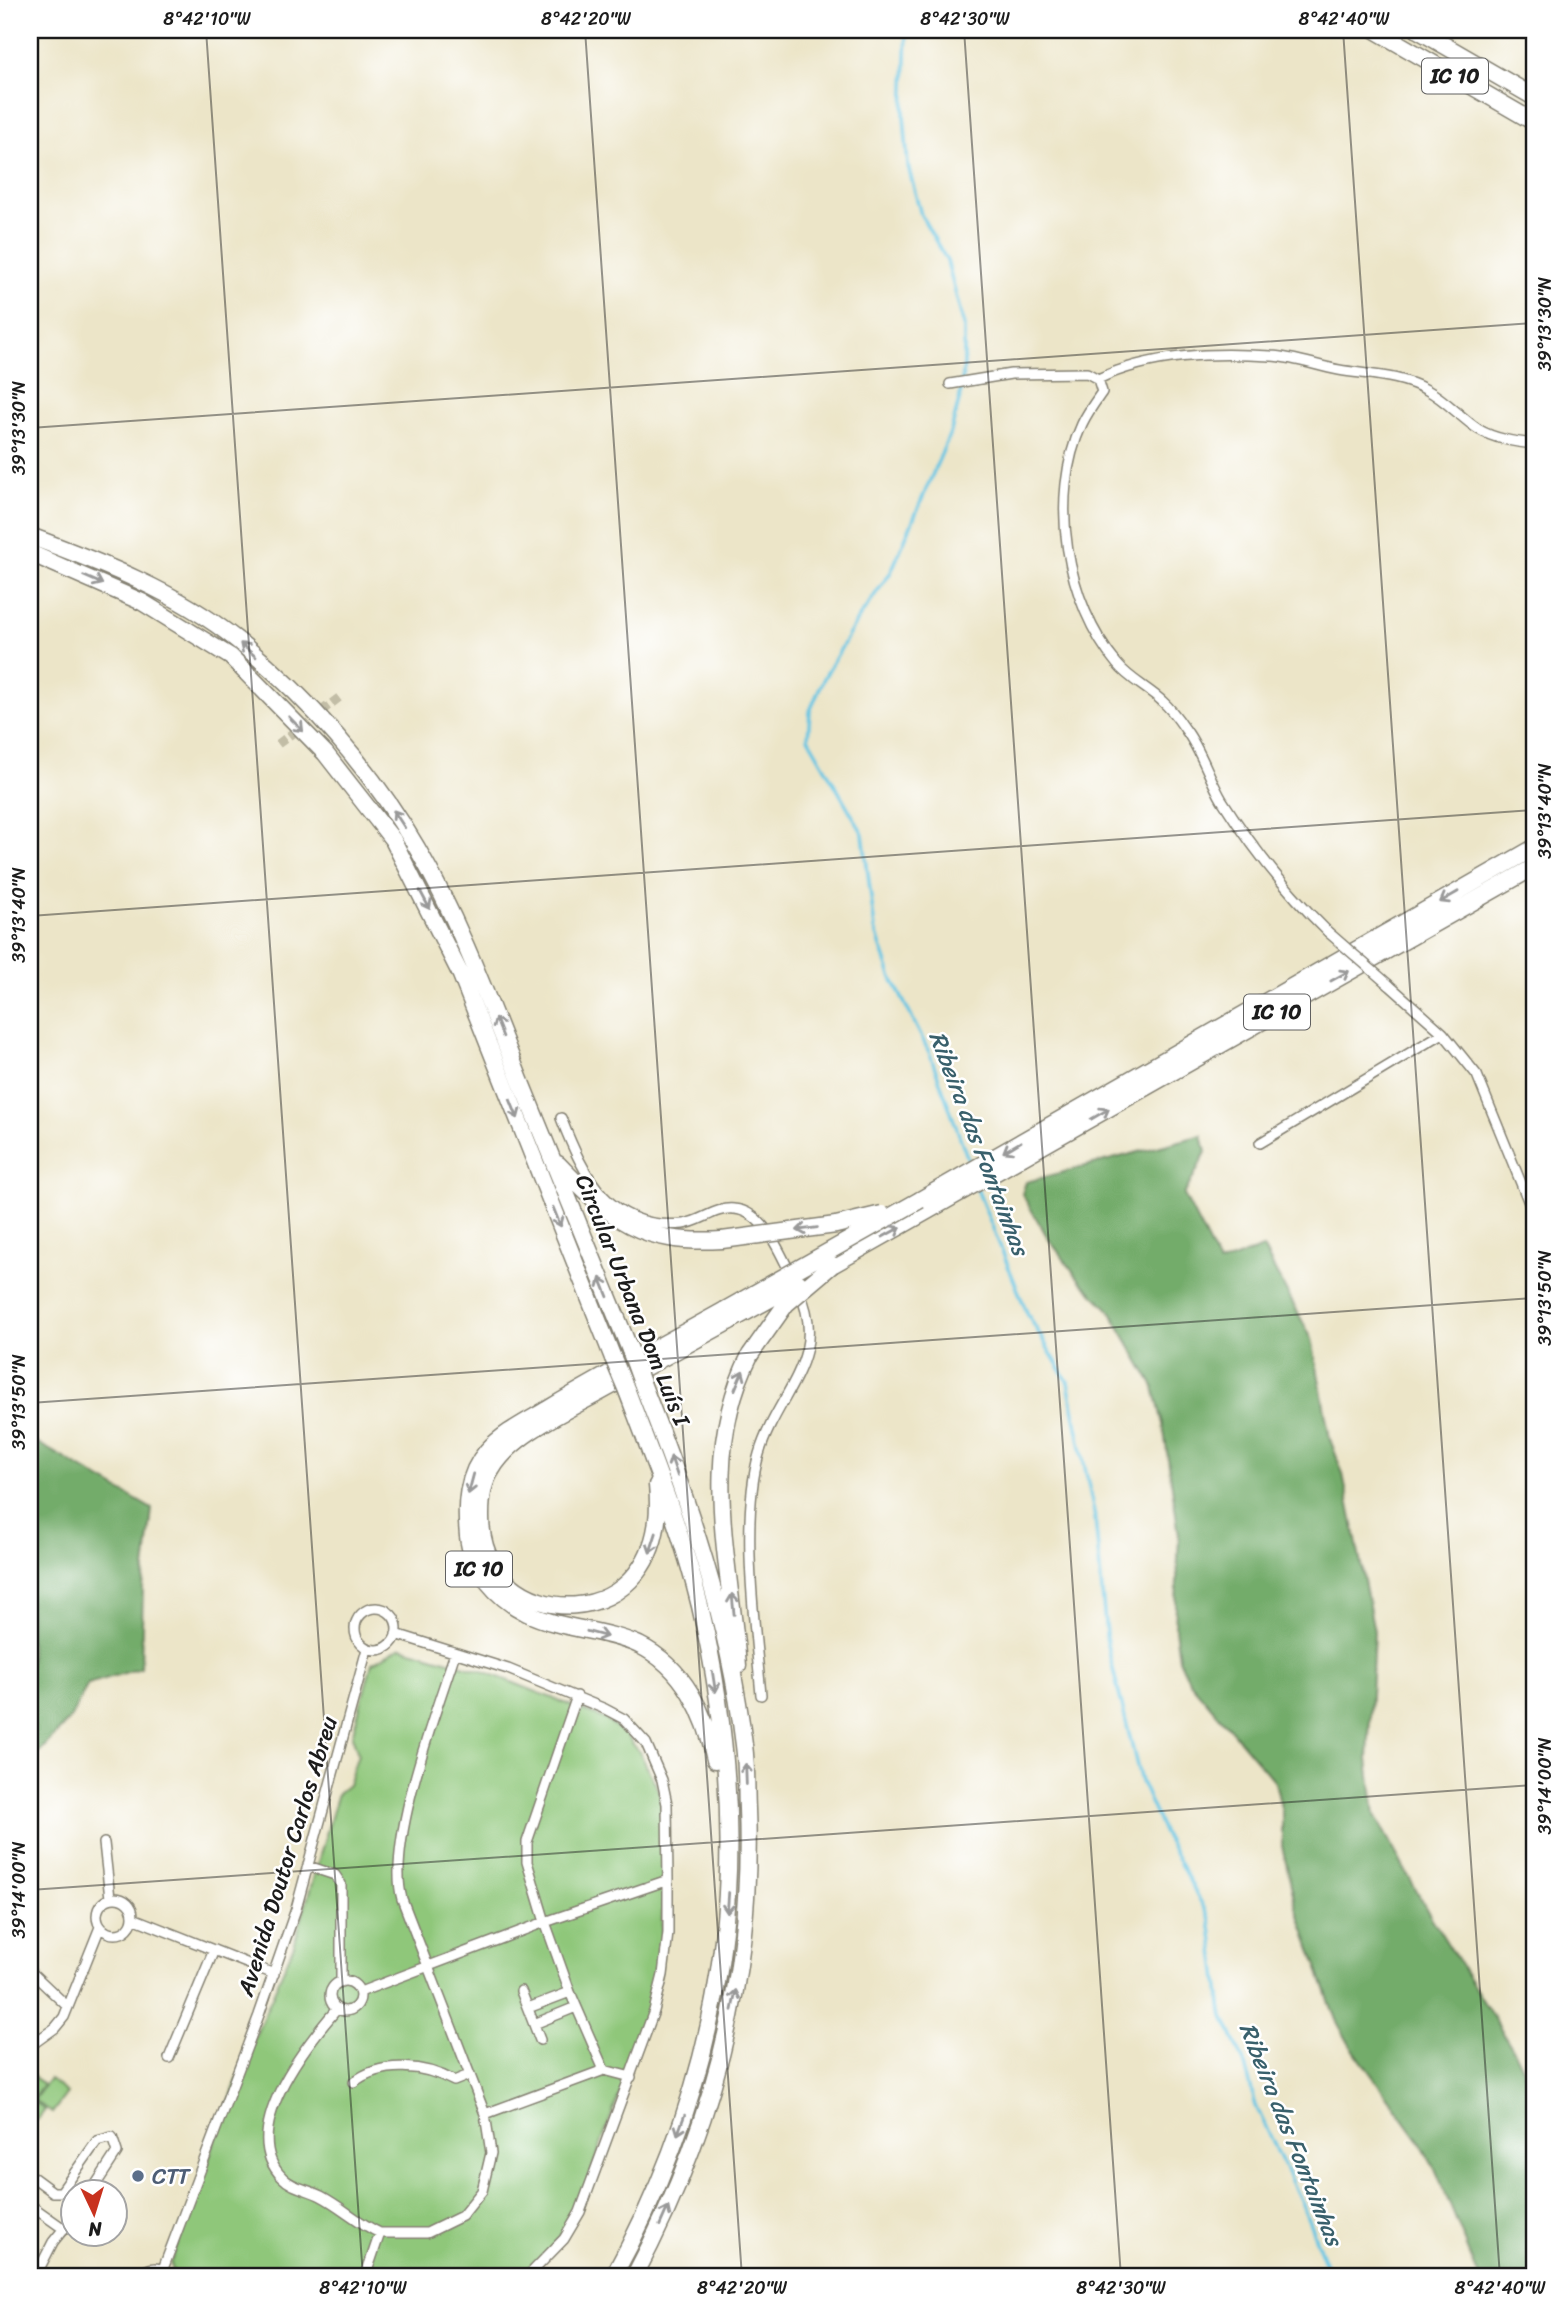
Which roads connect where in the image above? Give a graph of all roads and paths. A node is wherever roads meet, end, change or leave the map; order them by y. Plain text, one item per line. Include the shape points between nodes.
1 (1375, 30) edge
2 (1418, 30) edge
3 (1534, 97) edge
4 (1534, 122) edge
5 (1098, 379) junction
6 (950, 384) dead end
7 (1534, 444) edge
8 (30, 526) edge
9 (30, 536) edge
10 (30, 553) edge
11 (145, 583) junction
12 (1534, 848) edge
13 (1534, 867) edge
14 (1443, 1033) junction
15 (561, 1118) dead end
16 (1260, 1143) dead end
17 (552, 1158) junction
18 (920, 1200) junction
19 (1534, 1215) edge
20 (832, 1265) junction
21 (727, 1316) junction
22 (650, 1452) junction
23 (396, 1634) junction
24 (367, 1648) junction
25 (455, 1653) junction
26 (761, 1695) dead end
27 (577, 1696) junction
28 (744, 1746) junction
29 (730, 1835) junction
30 (104, 1843) dead end
31 (308, 1866) junction
32 (668, 1880) junction
33 (110, 1898) junction
34 (134, 1919) junction
35 (545, 1922) junction
36 (100, 1927) junction
37 (214, 1950) junction
38 (428, 1965) junction
39 (30, 1971) edge
40 (274, 1974) junction
41 (341, 1982) junction
42 (521, 1991) dead end
43 (360, 1992) junction
44 (570, 1992) junction
45 (68, 2007) junction
46 (576, 2007) junction
47 (528, 2008) junction
48 (336, 2010) junction
49 (534, 2024) junction
50 (540, 2040) dead end
51 (30, 2046) edge
52 (169, 2058) dead end
53 (604, 2070) junction
54 (468, 2075) junction
55 (631, 2077) junction
56 (354, 2082) dead end
57 (485, 2115) junction
58 (30, 2175) edge
59 (69, 2178) edge
60 (100, 2178) edge
61 (60, 2189) edge
62 (30, 2205) edge
63 (60, 2226) edge
64 (380, 2233) junction
65 (60, 2236) edge
66 (163, 2269) junction
67 (35, 2277) edge
68 (138, 2277) edge
69 (172, 2277) edge
70 (365, 2277) edge
71 (527, 2277) edge
72 (613, 2277) edge
73 (634, 2277) edge

1 - 4 highway, IC 10
2 - 3 highway, IC 10
5 - 6 street via 1087,373 1011,374
5 - 7 street via 1150,360 1273,356 1400,378 1427,390 1480,430
5 - 14 street, bridge via 1102,392 1082,424 1068,470 1066,528 1072,581 1090,626 1118,666 1164,703 1185,729 1255,851 1295,899
8 - 11 highway
9 - 11 highway, Circular Urbana Dom Luís I
10 -> 22 highway, Circular Urbana Dom Luís I, bridge via 142,601 232,657 325,753 393,840 461,975
17 -> 11 highway, Circular Urbana Dom Luís I via 442,897 387,800 292,688 236,639
12 -> 18 highway, IC 10
20 -> 13 highway, IC 10 / IC 10
14 - 16 street
14 - 19 street via 1477,1075
15 - 26 street via 595,1188 624,1214 654,1225 687,1224 716,1211 735,1209 757,1218 809,1312 811,1340 776,1409 759,1456 752,1502
18 -> 17 highway, IC 10, bridge via 852,1223 722,1240 677,1241 624,1225 596,1204
28 -> 17 highway, Circular Urbana Dom Luís I, bridge via 703,1555 642,1383
18 - 21 highway, IC 10, bridge
20 - 21 highway, IC 10, bridge
28 -> 20 highway, IC 10, bridge via 720,1459 732,1398 750,1355 786,1304
22 -> 21 highway, IC 10 via 658,1528 647,1560 629,1583 596,1601 555,1605 529,1598 501,1575 487,1554 481,1528 481,1497 492,1468 516,1443 548,1421
21 -> 29 highway, IC 10 via 577,1391 510,1432 487,1451 472,1476 465,1510 472,1553 481,1574 499,1594 527,1613 639,1645 670,1667 706,1720
22 -> 29 highway, Circular Urbana Dom Luís I via 688,1562 707,1640
23 - 24 street via 389,1646
23 - 24 street via 396,1623 386,1611 366,1610 354,1631 358,1642
23 - 25 street
24 - 31 street, Avenida Doutor Carlos Abreu
25 - 27 street
25 - 38 street via 397,1864 402,1899
27 - 32 street via 624,1719 651,1752 666,1795
27 - 35 street via 527,1842 527,1862
73 -> 28 highway, Circular Urbana Dom Luís I via 688,2158 729,2027 739,1978 747,1886
29 -> 72 highway, Circular Urbana Dom Luís I via 726,1936 702,2058 655,2193
30 - 33 street
31 - 40 street, Avenida Doutor Carlos Abreu
31 - 41 street via 335,1875 341,1884
32 - 35 street
32 - 55 street via 663,1976
33 - 34 street via 127,1902
33 - 36 street via 97,1910
34 - 36 street via 128,1929 117,1934
34 - 37 street
35 - 38 street
35 - 44 street
36 - 45 street
37 - 40 street
37 - 52 street
38 - 43 street
38 - 54 street
39 - 45 street
40 - 66 street, Avenida Doutor Carlos Abreu
41 - 43 street via 353,1983
41 - 48 street via 330,1995
42 - 47 street
43 - 48 street via 357,2006
44 - 46 street
44 - 47 street
45 - 51 street via 58,2025
46 - 49 street
46 - 53 street
47 - 49 street
48 - 64 street via 304,2047 287,2076 275,2105 269,2150 280,2176 288,2182
49 - 50 street
53 - 55 street
53 - 57 street
54 - 56 street via 454,2081 427,2070 396,2068
54 - 57 street
55 - 71 street via 574,2223
57 - 64 street via 492,2153 482,2191 469,2209 426,2234
58 - 61 street via 57,2193
59 - 60 street via 97,2141 111,2137 117,2152
62 - 63 street
64 - 70 street
65 - 67 street
66 - 68 street via 147,2269
66 - 69 street

